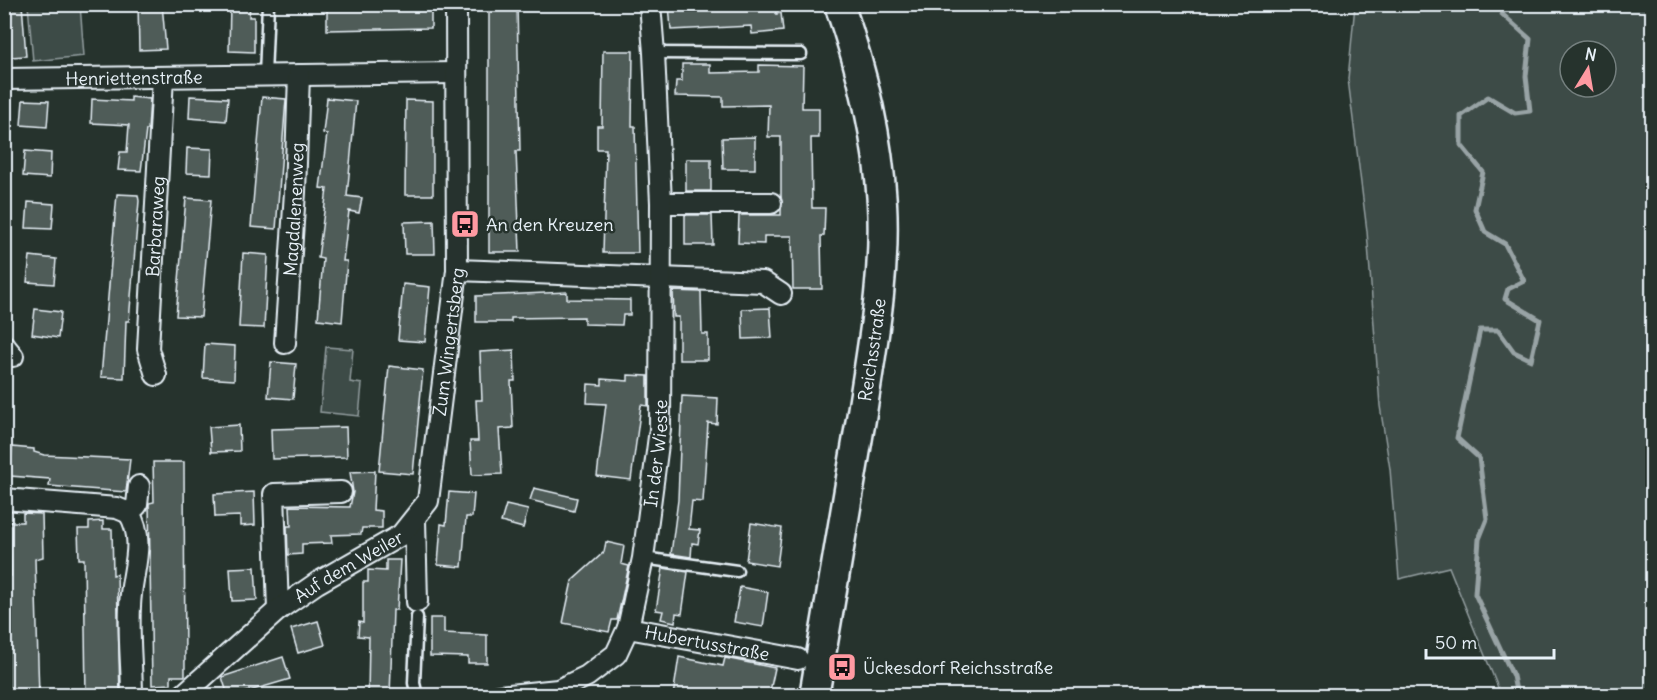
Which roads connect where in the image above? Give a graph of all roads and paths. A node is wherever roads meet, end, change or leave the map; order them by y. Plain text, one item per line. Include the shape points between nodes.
1 (268, 4) edge
2 (456, 4) edge
3 (650, 4) edge
4 (839, 4) edge
5 (654, 53) junction
6 (801, 54) dead end
7 (455, 73) junction
8 (299, 75) junction
9 (265, 76) junction
10 (163, 77) junction
11 (4, 80) edge
12 (661, 203) junction
13 (771, 203) dead end
14 (457, 270) junction
15 (660, 277) junction
16 (781, 294) dead end
17 (285, 343) dead end
18 (156, 375) dead end
19 (139, 486) dead end
20 (341, 492) dead end
21 (4, 499) edge
22 (129, 513) junction
23 (415, 520) junction
24 (643, 558) junction
25 (737, 571) dead end
26 (417, 609) joint
27 (278, 610) junction
28 (628, 628) junction
29 (798, 659) dead end
30 (132, 696) edge
31 (182, 696) edge
32 (417, 696) edge
33 (499, 696) edge
34 (814, 696) edge

1 - 9 lane
2 - 7 street, Zum Wingertsberg
3 - 5 street, In der Wieste
4 - 34 main road, Reichsstraße via 871,110 882,202 883,259
5 - 6 lane
5 - 12 street, In der Wieste
7 - 8 street, Henriettenstraße
7 - 14 street, Zum Wingertsberg
8 - 9 street, Henriettenstraße
8 - 17 street, Magdalenenweg via 296,192
9 - 10 street, Henriettenstraße
10 - 11 street, Henriettenstraße
10 - 18 street, Barbaraweg via 148,349
12 - 13 street
12 - 15 street, In der Wieste
14 - 15 street
14 - 23 street, Zum Wingertsberg via 428,501
15 - 16 street via 763,282
15 - 24 street, In der Wieste via 660,429
19 - 22 street via 137,505
20 - 27 street, Auf dem Weiler via 274,494
21 - 22 street via 117,508
22 - 30 street via 137,525 138,564 131,594
23 - 26 street, Zum Wingertsberg
23 - 27 street, Auf dem Weiler via 401,534
24 - 25 lane
24 - 28 street, In der Wieste
26 - 32 lane, Zum Wingertsberg
27 - 31 street, Auf dem Weiler
28 - 29 street, Hubertusstraße
28 - 33 street, Hubertusstraße via 616,654 587,676 558,690

